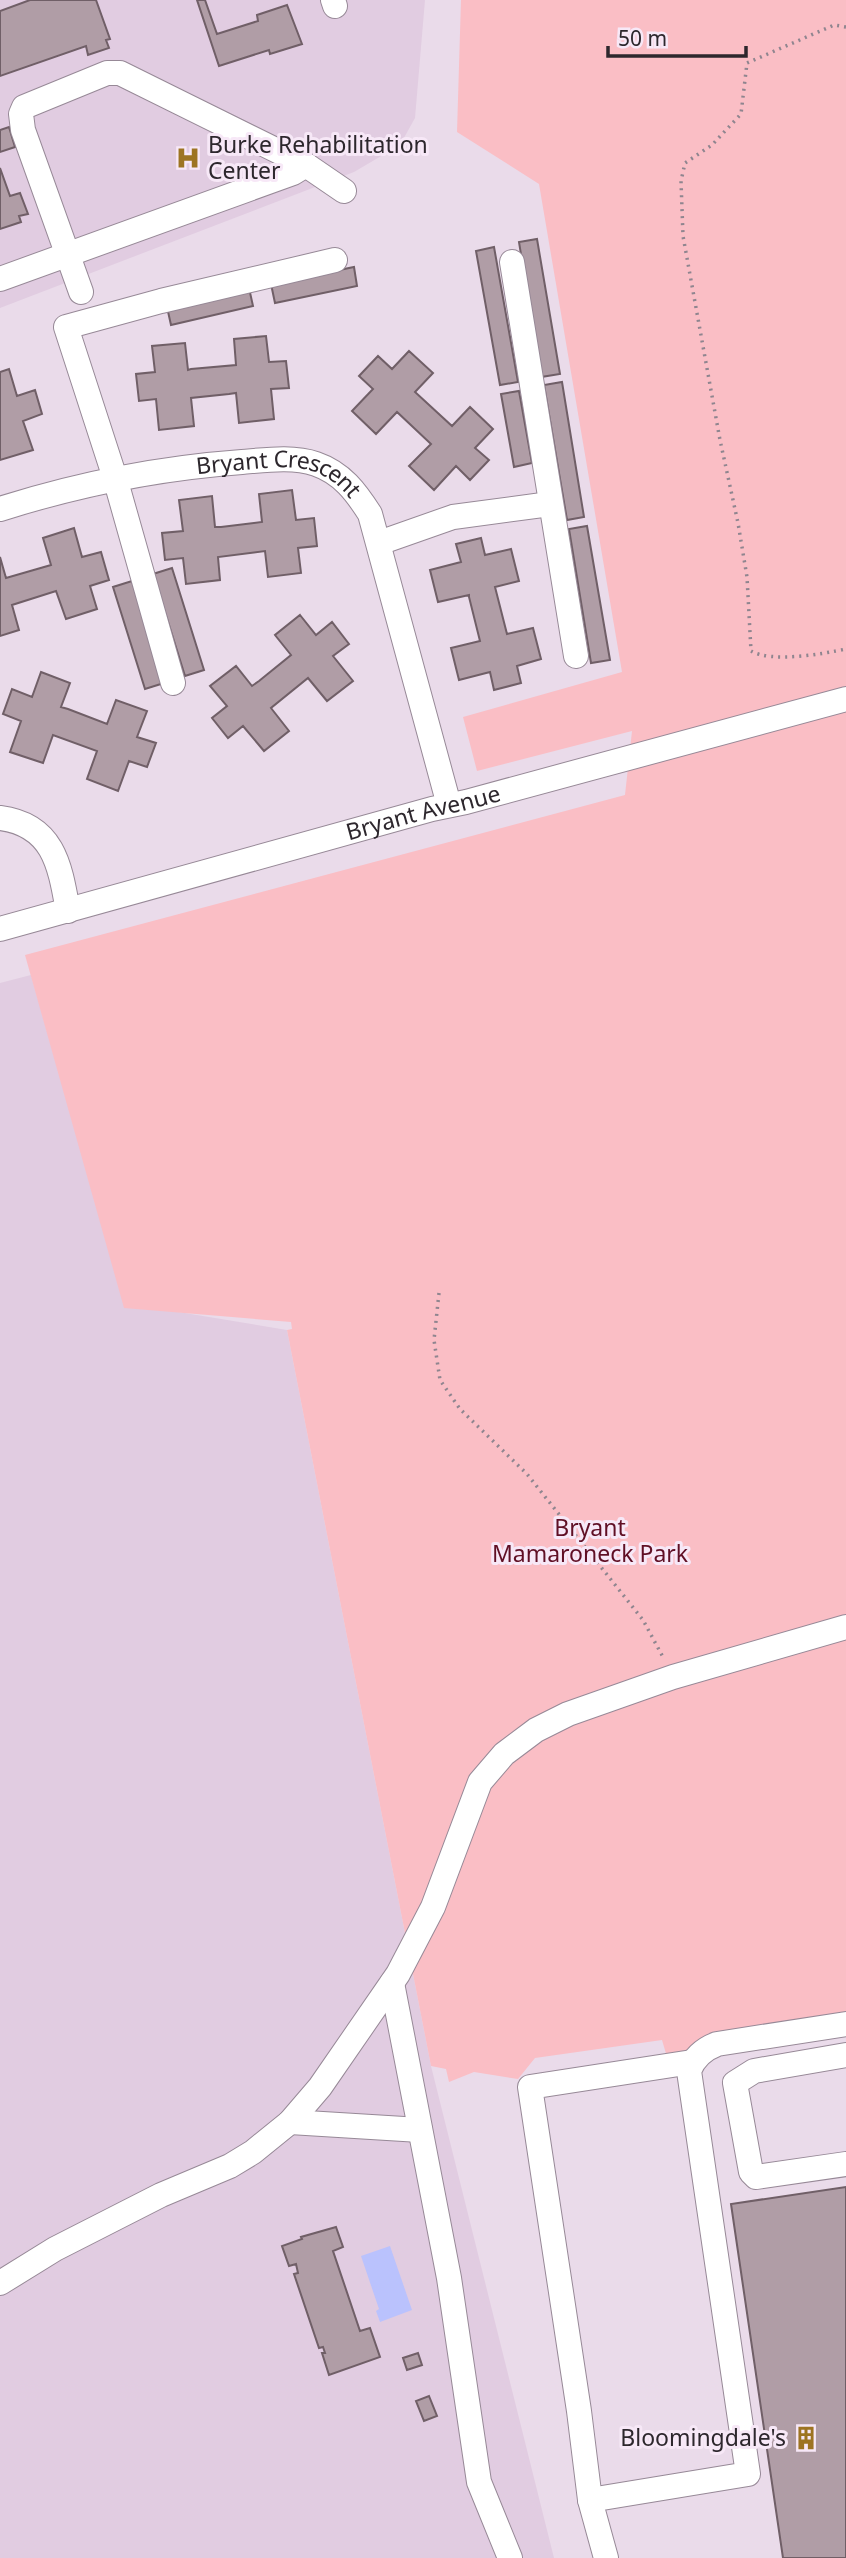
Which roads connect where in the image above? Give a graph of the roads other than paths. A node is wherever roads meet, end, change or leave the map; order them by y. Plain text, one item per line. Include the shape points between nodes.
1 (306, 165) junction
2 (344, 191) dead end
3 (69, 255) junction
4 (335, 260) dead end
5 (512, 262) dead end
6 (0, 279) edge
7 (81, 292) dead end
8 (115, 478) junction
9 (550, 504) junction
10 (0, 509) edge
11 (379, 543) junction
12 (576, 656) dead end
13 (173, 683) dead end
14 (846, 699) edge
15 (449, 805) junction
16 (0, 818) edge
17 (68, 911) junction
18 (0, 929) edge
19 (846, 1627) edge
20 (391, 1983) junction
21 (846, 2024) edge
22 (846, 2055) edge
23 (692, 2062) junction
24 (290, 2122) junction
25 (420, 2130) junction
26 (846, 2164) edge
27 (0, 2283) edge
28 (590, 2500) junction
29 (510, 2558) edge
30 (606, 2558) edge

1 - 2 street
1 - 3 street
1 - 3 street via 120,73 107,73 24,107 21,114
3 - 6 street
3 - 7 street
4 - 8 street via 66,327
5 - 9 street
8 - 10 street, Bryant Crescent
8 - 11 street, Bryant Crescent via 210,464 306,461 337,474 355,491 370,514
8 - 13 street
9 - 11 street via 453,517
9 - 12 street
11 - 15 street, Bryant Crescent
14 - 15 street, Bryant Avenue
15 - 17 street, Bryant Avenue
16 - 17 street via 28,826 43,837 53,852
17 - 18 street, Bryant Avenue
19 - 20 street via 673,1677 568,1714 504,1754 480,1782 433,1907
20 - 24 street via 320,2087
20 - 25 street
21 - 23 street via 717,2044
22 - 26 street via 754,2071 735,2083 751,2172 756,2177
23 - 28 street via 689,2077 748,2474
23 - 28 street via 530,2087
24 - 25 street
24 - 27 street via 230,2166 161,2194
25 - 29 street via 449,2278 479,2482
28 - 30 street

